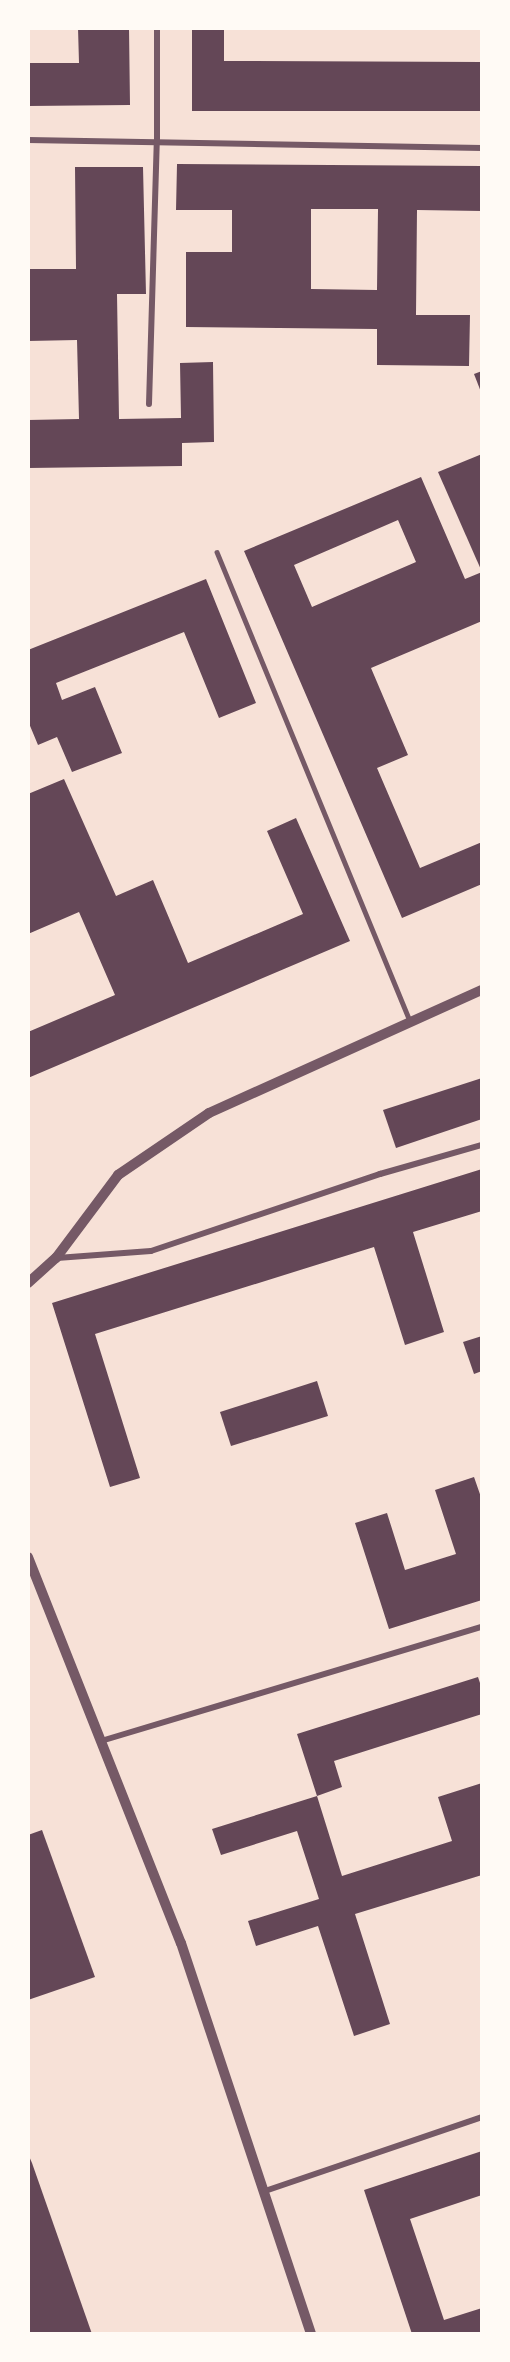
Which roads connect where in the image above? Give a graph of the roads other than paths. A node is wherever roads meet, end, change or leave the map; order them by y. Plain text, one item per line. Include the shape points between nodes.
1 (157, 28) edge
2 (28, 140) edge
3 (157, 141) junction
4 (482, 148) edge
5 (149, 404) dead end
6 (217, 552) dead end
7 (482, 990) edge
8 (411, 1023) junction
9 (482, 1145) edge
10 (56, 1258) junction
11 (28, 1283) edge
12 (28, 1557) edge
13 (482, 1627) edge
14 (101, 1741) junction
15 (482, 2117) edge
16 (265, 2191) junction
17 (311, 2334) edge

1 - 3 street
2 - 3 street
3 - 4 street
3 - 5 street
6 - 8 lane
7 - 8 street
8 - 10 street via 210,1113 118,1175
9 - 10 street via 380,1174 151,1251
10 - 11 street
12 - 14 street
13 - 14 street
14 - 16 street via 181,1943
15 - 16 street
16 - 17 street

